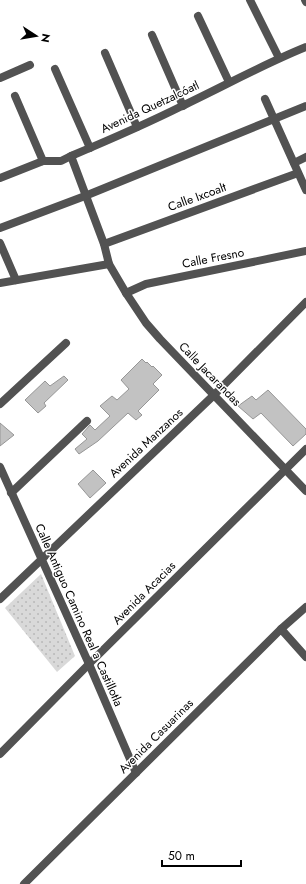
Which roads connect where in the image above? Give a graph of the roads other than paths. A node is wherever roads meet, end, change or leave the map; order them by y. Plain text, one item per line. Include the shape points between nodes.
1 (250, 0) edge
2 (198, 16) dead end
3 (152, 35) dead end
4 (306, 47) edge
5 (105, 53) dead end
6 (279, 58) junction
7 (30, 65) dead end
8 (55, 69) dead end
9 (0, 78) edge
10 (229, 82) junction
11 (15, 96) dead end
12 (265, 98) dead end
13 (183, 106) junction
14 (306, 106) edge
15 (274, 119) junction
16 (137, 127) junction
17 (90, 148) junction
18 (71, 156) junction
19 (306, 157) edge
20 (43, 161) junction
21 (294, 163) junction
22 (298, 173) junction
23 (0, 178) edge
24 (306, 190) edge
25 (85, 196) junction
26 (0, 228) edge
27 (0, 243) edge
28 (104, 244) junction
29 (306, 251) edge
30 (109, 264) junction
31 (16, 280) junction
32 (0, 282) edge
33 (126, 293) junction
34 (306, 302) edge
35 (66, 343) dead end
36 (214, 395) junction
37 (0, 404) edge
38 (87, 421) dead end
39 (306, 449) edge
40 (0, 467) edge
41 (286, 469) junction
42 (306, 491) edge
43 (11, 493) junction
44 (40, 559) junction
45 (0, 599) edge
46 (306, 607) edge
47 (281, 629) junction
48 (306, 657) edge
49 (89, 664) junction
50 (0, 754) edge
51 (136, 773) junction
52 (24, 884) edge

1 - 6 street
2 - 10 street
3 - 13 street
4 - 6 street, Avenida Quetzalcóatl
5 - 16 street
6 - 10 street, Avenida Quetzalcóatl
7 - 9 street
8 - 17 street
10 - 13 street, Avenida Quetzalcóatl
11 - 20 street
12 - 15 street
13 - 16 street, Avenida Quetzalcóatl
14 - 15 street
15 - 21 street
15 - 25 street
16 - 17 street, Avenida Quetzalcóatl
17 - 18 street, Avenida Quetzalcóatl
18 - 20 street, Avenida Quetzalcóatl via 61,161
18 - 25 street, Calle Jacarandas
19 - 21 street
20 - 23 street, Avenida Quetzalcóatl
21 - 22 street
22 - 24 street
22 - 28 street, Calle Ixcoalt
25 - 26 street
25 - 28 street, Calle Jacarandas
27 - 31 street
28 - 30 street, Calle Jacarandas
29 - 33 street, Calle Fresno via 146,284
30 - 31 street
30 - 33 street, Calle Jacarandas
31 - 32 street
33 - 36 street, Calle Jacarandas via 155,334
34 - 36 street, Avenida Manzanos
35 - 37 street
36 - 41 street, Calle Jacarandas
36 - 44 street, Avenida Manzanos
38 - 43 street
39 - 41 street, Avenida Acacias
40 - 43 street, Calle Antiguo Camino Real a Castillotla
41 - 42 street, Calle Jacarandas
41 - 49 street, Avenida Acacias
43 - 44 street, Calle Antiguo Camino Real a Castillotla
44 - 45 street, Avenida Manzanos
44 - 49 street, Calle Antiguo Camino Real a Castillotla
46 - 47 street, Avenida Casuarinas
47 - 48 street
47 - 51 street, Avenida Casuarinas
49 - 50 street, Avenida Acacias
49 - 51 street, Calle Antiguo Camino Real a Castillotla
51 - 52 street, Avenida Casuarinas

